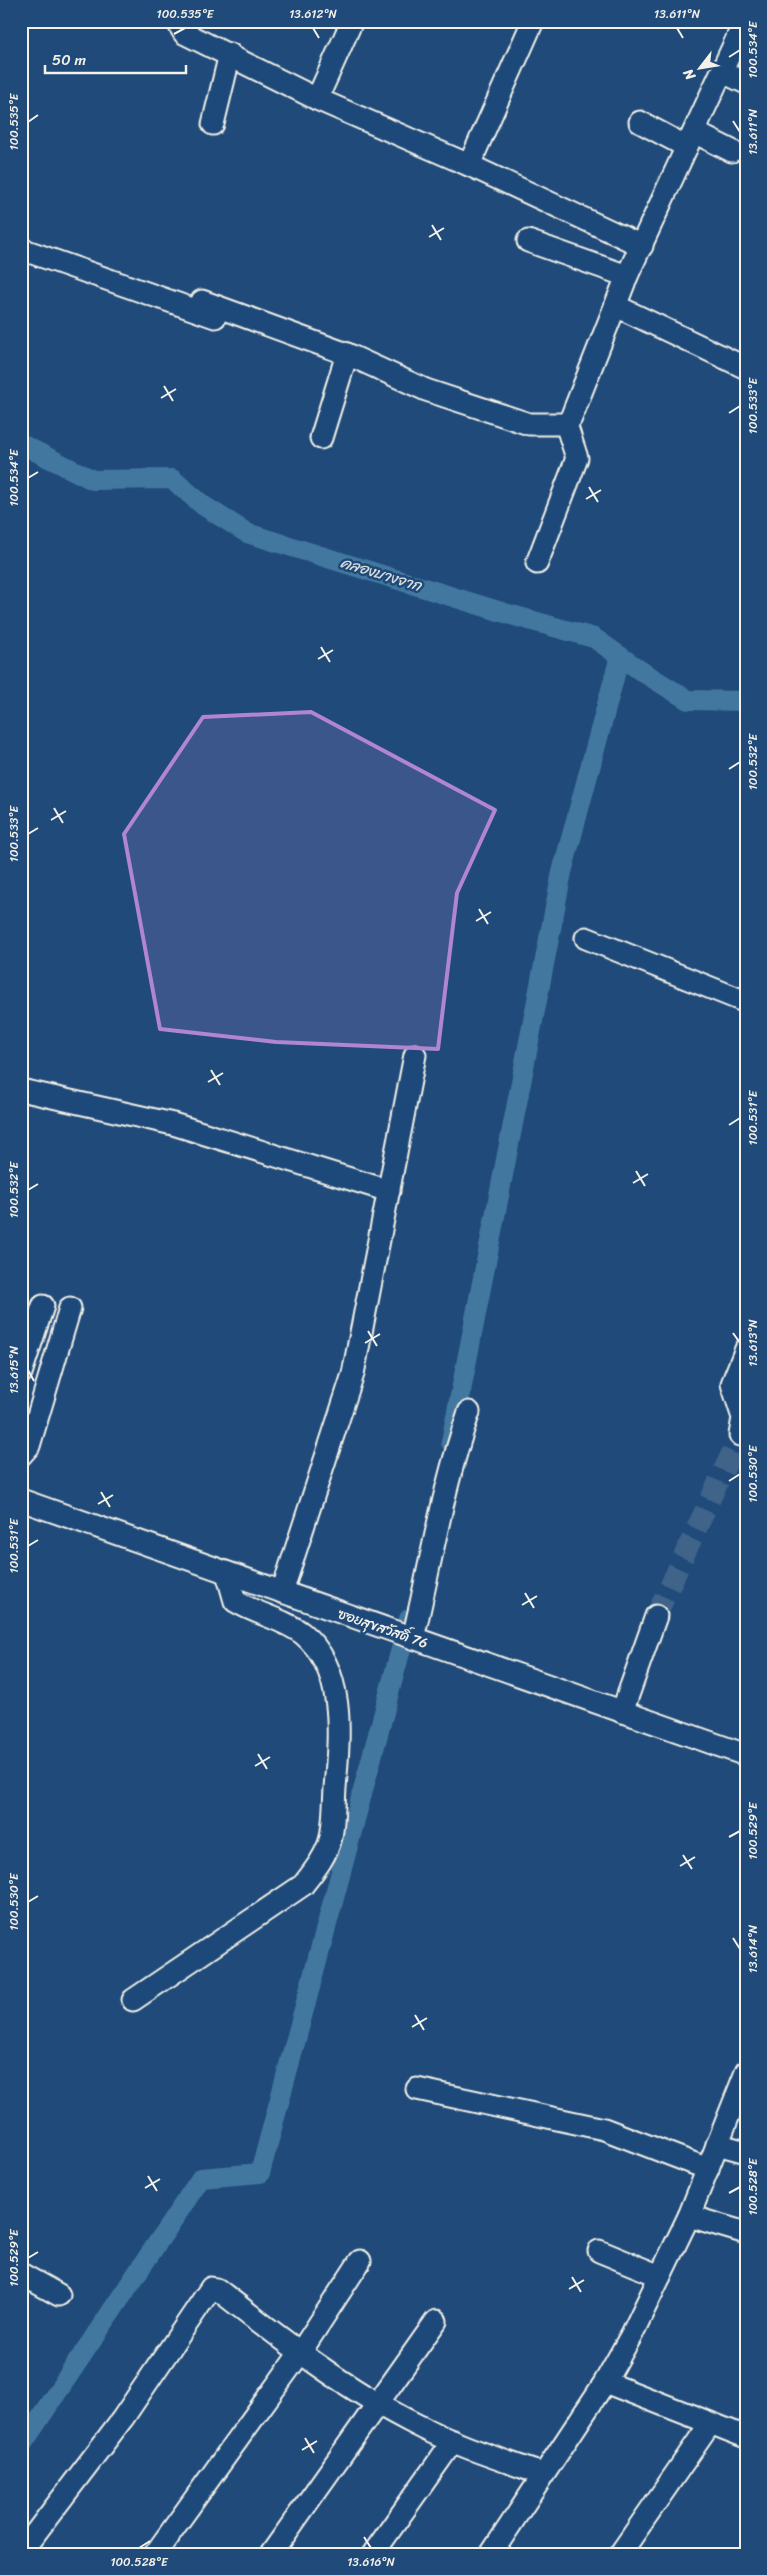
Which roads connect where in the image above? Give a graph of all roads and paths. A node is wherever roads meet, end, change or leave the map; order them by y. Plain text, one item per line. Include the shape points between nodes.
1 (177, 21) edge
2 (352, 21) edge
3 (533, 21) edge
4 (745, 21) edge
5 (230, 54) junction
6 (722, 72) junction
7 (746, 83) edge
8 (318, 99) junction
9 (640, 122) dead end
10 (212, 124) dead end
11 (690, 140) junction
12 (732, 151) dead end
13 (469, 165) junction
14 (528, 241) dead end
15 (642, 246) junction
16 (21, 249) edge
17 (627, 276) junction
18 (202, 301) dead end
19 (616, 306) junction
20 (299, 346) dead end
21 (347, 354) junction
22 (746, 368) edge
23 (566, 424) junction
24 (321, 438) dead end
25 (537, 563) dead end
26 (586, 938) dead end
27 (746, 1002) edge
28 (415, 1054) dead end
29 (21, 1090) edge
30 (389, 1191) junction
31 (42, 1306) dead end
32 (70, 1308) dead end
33 (746, 1349) edge
34 (21, 1373) edge
35 (468, 1412) dead end
36 (740, 1435) tunnel mouth
37 (21, 1454) edge
38 (21, 1500) edge
39 (227, 1573) junction
40 (282, 1592) junction
41 (656, 1616) tunnel mouth
42 (411, 1638) junction
43 (622, 1712) junction
44 (746, 1756) edge
45 (133, 2000) dead end
46 (746, 2072) edge
47 (417, 2089) dead end
48 (718, 2144) junction
49 (746, 2152) edge
50 (708, 2169) junction
51 (689, 2216) junction
52 (746, 2234) edge
53 (599, 2251) dead end
54 (360, 2261) dead end
55 (21, 2274) edge
56 (660, 2276) junction
57 (59, 2296) dead end
58 (436, 2321) dead end
59 (300, 2353) junction
60 (605, 2382) junction
61 (376, 2403) junction
62 (710, 2424) junction
63 (746, 2437) edge
64 (452, 2441) junction
65 (542, 2474) junction
66 (21, 2552) edge
67 (154, 2554) edge
68 (271, 2554) edge
69 (373, 2554) edge
70 (491, 2554) edge
71 (620, 2554) edge

1 - 5 street via 184,33
2 - 8 street
3 - 13 street
4 - 6 street
5 - 8 street
5 - 10 street
6 - 7 street
6 - 11 street
8 - 13 street
9 - 11 street
11 - 12 street
11 - 15 street
13 - 15 street
14 - 17 street
15 - 17 street
16 - 20 street
17 - 19 street
18 - 21 street
19 - 22 street
19 - 23 street
21 - 23 street via 426,390 529,424
21 - 24 street
23 - 25 street via 577,458
26 - 27 street
28 - 30 street
29 - 30 street via 172,1124
30 - 40 street via 353,1374
31 - 34 street
32 - 37 street via 29,1446
33 - 36 street via 732,1384 743,1418
35 - 42 street via 449,1472
38 - 39 street, ซอยสุขสวัสดิ์ 76
39 - 40 street, ซอยสุขสวัสดิ์ 76
39 - 45 street via 236,1601 303,1634 320,1653 328,1672 338,1703 340,1733 331,1838 318,1866 303,1886
40 - 42 street, ซอยสุขสวัสดิ์ 76
41 - 43 street
42 - 43 street, ซอยสุขสวัสดิ์ 76
43 - 44 street, ซอยสุขสวัสดิ์ 76
46 - 48 street
47 - 50 street via 604,2129
48 - 49 street
48 - 50 street
50 - 51 street
51 - 52 street
51 - 56 street
53 - 56 street
54 - 59 street
55 - 57 street
56 - 60 street
58 - 61 street
59 - 61 street
59 - 66 street via 217,2289 211,2288 123,2418
59 - 67 street
60 - 62 street
60 - 65 street
61 - 64 street
61 - 68 street
62 - 63 street
62 - 71 street
64 - 65 street
64 - 69 street
65 - 70 street

